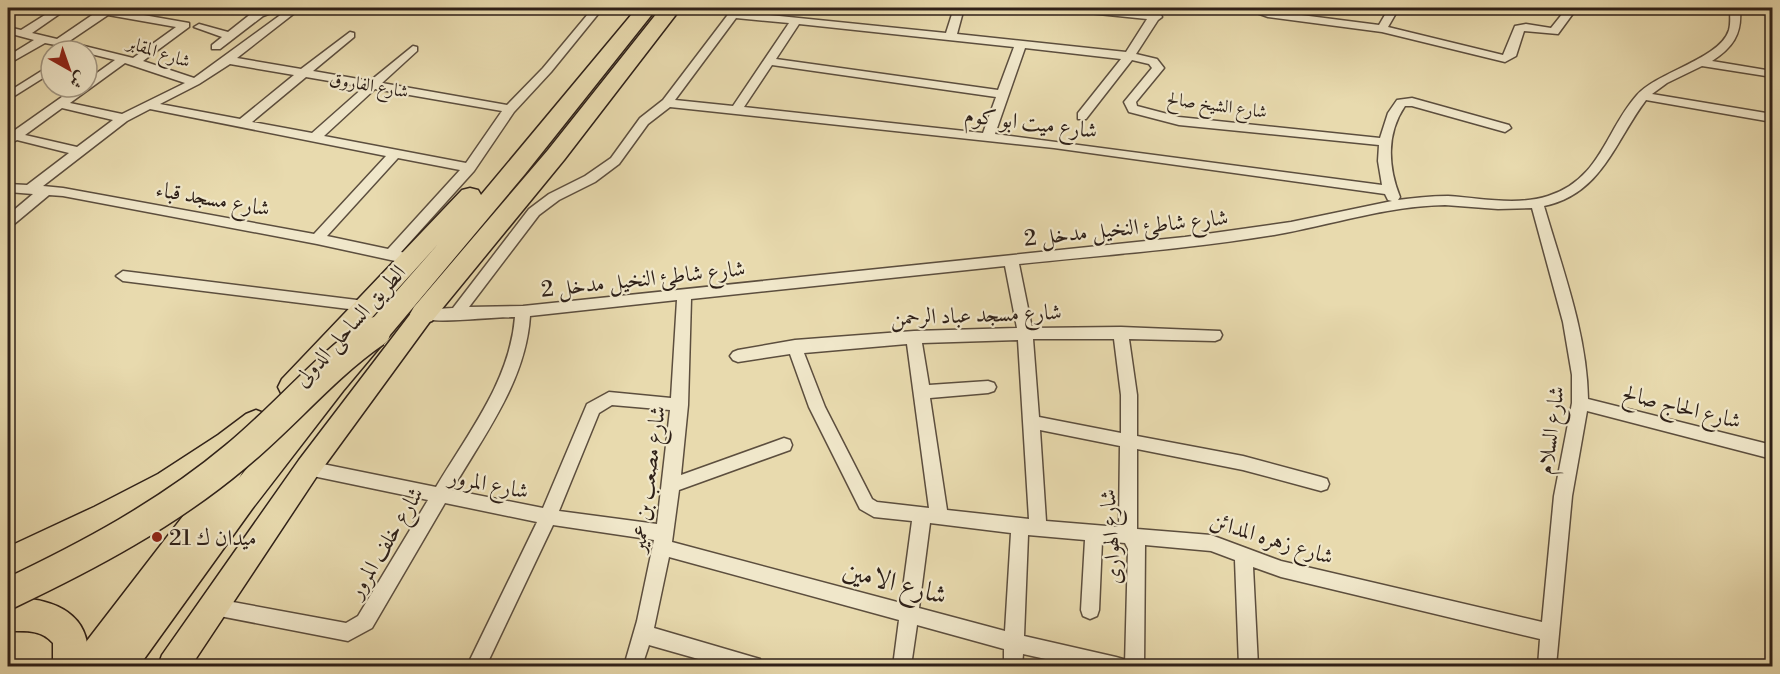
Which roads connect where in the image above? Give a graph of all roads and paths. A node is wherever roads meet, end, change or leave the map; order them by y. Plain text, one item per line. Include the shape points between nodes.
1 (16, 8) edge
2 (63, 8) edge
3 (242, 8) edge
4 (296, 8) edge
5 (598, 8) edge
6 (626, 8) edge
7 (647, 8) edge
8 (671, 8) edge
9 (958, 8) edge
10 (1069, 8) edge
11 (1259, 8) edge
12 (1394, 8) edge
13 (1572, 8) edge
14 (1735, 8) edge
15 (1744, 8) edge
16 (108, 9) edge
17 (736, 11) edge
18 (261, 12) junction
19 (1158, 12) edge
20 (1773, 12) edge
21 (8, 13) edge
22 (283, 17) junction
23 (795, 22) junction
24 (199, 27) dead end
25 (1382, 29) junction
26 (8, 30) edge
27 (24, 33) junction
28 (350, 35) dead end
29 (230, 36) junction
30 (951, 37) junction
31 (45, 38) junction
32 (49, 39) edge
33 (64, 39) edge
34 (1021, 44) junction
35 (216, 47) dead end
36 (413, 49) dead end
37 (99, 54) edge
38 (1130, 56) junction
39 (228, 60) junction
40 (8, 61) edge
41 (129, 61) junction
42 (769, 61) junction
43 (1699, 62) junction
44 (303, 73) junction
45 (1773, 74) edge
46 (39, 76) edge
47 (99, 78) edge
48 (195, 82) junction
49 (373, 85) junction
50 (1001, 94) junction
51 (1643, 96) junction
52 (8, 97) edge
53 (66, 99) edge
54 (667, 103) junction
55 (59, 104) junction
56 (147, 105) junction
57 (510, 109) junction
58 (736, 111) junction
59 (1082, 116) dead end
60 (123, 118) junction
61 (1773, 118) edge
62 (242, 124) junction
63 (1505, 128) dead end
64 (11, 138) edge
65 (314, 138) junction
66 (987, 138) junction
67 (1385, 142) junction
68 (79, 152) junction
69 (395, 154) junction
70 (469, 168) junction
71 (8, 188) edge
72 (28, 190) junction
73 (47, 190) junction
74 (1389, 190) junction
75 (1537, 204) junction
76 (1396, 205) junction
77 (8, 222) edge
78 (317, 238) junction
79 (400, 257) junction
80 (1011, 260) junction
81 (123, 276) dead end
82 (684, 294) junction
83 (523, 311) junction
84 (423, 314) junction
85 (455, 315) junction
86 (370, 319) junction
87 (1024, 332) junction
88 (1121, 333) junction
89 (1215, 335) dead end
90 (914, 337) junction
91 (795, 346) junction
92 (738, 356) dead end
93 (988, 387) dead end
94 (920, 392) junction
95 (1580, 403) junction
96 (680, 405) junction
97 (1030, 422) junction
98 (250, 427) junction
99 (1129, 440) junction
100 (784, 446) dead end
101 (1773, 452) edge
102 (308, 468) junction
103 (1321, 484) dead end
104 (670, 486) junction
105 (440, 496) junction
106 (931, 515) junction
107 (548, 517) junction
108 (1020, 526) junction
109 (1038, 528) junction
110 (1094, 533) junction
111 (1130, 537) junction
112 (662, 540) junction
113 (1244, 555) junction
114 (8, 562) edge
115 (8, 594) edge
116 (211, 607) junction
117 (1090, 610) dead end
118 (909, 614) junction
119 (8, 615) edge
120 (1551, 633) junction
121 (644, 634) junction
122 (1015, 643) junction
123 (70, 666) edge
124 (87, 666) edge
125 (118, 666) edge
126 (173, 666) edge
127 (476, 666) edge
128 (633, 666) edge
129 (753, 666) edge
130 (902, 666) edge
131 (1013, 666) edge
132 (1116, 666) edge
133 (1135, 666) edge
134 (1248, 666) edge
135 (1547, 666) edge

1 - 21 street
2 - 27 street
3 - 18 street
4 - 22 street
5 - 57 street
6 - 79 highway, الطريق الساحلى الدولى via 488,176
7 - 86 highway via 517,169
8 - 84 highway, الطريق الساحلى الدولى via 556,155
9 - 30 street
10 - 19 street
11 - 25 street via 1268,14
12 - 25 street
13 - 25 street via 1554,32 1520,28 1510,56 1505,59
14 - 43 street, شارع شاطئ النخيل مدخل 2 via 1736,27 1729,42
15 - 20 street
16 - 33 street
16 - 41 street via 184,24
17 - 23 street, شارع الشيخ صالح
17 - 54 street
18 - 22 street
18 - 29 street
19 - 38 street
22 - 39 street
23 - 30 street, شارع الشيخ صالح
23 - 42 street
24 - 29 street
26 - 27 street, شارع المقابر
27 - 31 street, شارع المقابر
28 - 44 street
29 - 35 street
30 - 34 street, شارع الشيخ صالح
31 - 32 street, شارع المقابر
31 - 40 street
34 - 38 street, شارع الشيخ صالح
34 - 50 street
36 - 49 street
37 - 41 street, شارع المقابر
38 - 59 street
38 - 67 street, شارع الشيخ صالح via 1153,62 1158,68 1130,102 1133,109 1179,121
39 - 44 street, شارع الفاروق
39 - 48 street
41 - 47 street
41 - 48 street, شارع المقابر
42 - 50 street
42 - 58 street
43 - 45 street
43 - 51 street, شارع شاطئ النخيل مدخل 2 via 1661,81
44 - 49 street, شارع الفاروق
44 - 62 street
46 - 52 street
48 - 56 street
49 - 57 street, شارع الفاروق
49 - 65 street
50 - 66 street
51 - 61 street
51 - 75 street, شارع شاطئ النخيل مدخل 2 via 1595,171 1568,193
53 - 55 street
54 - 58 street, شارع ميت ابو كوم
54 - 85 street via 644,120 606,169 534,212
55 - 60 street
55 - 64 street
56 - 60 street
56 - 62 street
57 - 70 street
58 - 66 street, شارع ميت ابو كوم
60 - 68 street
62 - 65 street
63 - 67 street via 1404,102 1390,122
64 - 68 street
65 - 69 street
66 - 74 street, شارع ميت ابو كوم
67 - 74 street
68 - 72 street
69 - 70 street
69 - 78 street
70 - 79 street
71 - 72 street, شارع مسجد قباء
72 - 73 street, شارع مسجد قباء
73 - 77 street
73 - 78 street, شارع مسجد قباء
74 - 76 street
75 - 76 street, شارع شاطئ النخيل مدخل 2 via 1454,200
75 - 95 street, شارع السلام via 1578,353
76 - 80 street, شارع شاطئ النخيل مدخل 2 via 1239,236
78 - 79 street, شارع مسجد قباء
79 - 86 highway, الطريق الساحلى الدولى
80 - 82 street, شارع شاطئ النخيل مدخل 2
80 - 87 street
81 - 86 street
82 - 83 street, شارع شاطئ النخيل مدخل 2
82 - 96 street, شارع مصعب بن عمير
83 - 85 street, شارع شاطئ النخيل مدخل 2
83 - 105 street, شارع خلف المرور via 520,345 508,381
84 - 85 street, شارع شاطئ النخيل مدخل 2
84 - 102 main road
86 - 98 highway, الطريق الساحلى الدولى
86 - 115 highway, bridge via 348,350 265,433 179,500 75,562
86 - 125 highway
87 - 88 street, شارع مسجد عباد الرحمن
87 - 90 street, شارع مسجد عباد الرحمن
87 - 97 street
88 - 89 street, شارع مسجد عباد الرحمن
88 - 99 street, شارع الهوارى via 1129,395
90 - 91 street, شارع مسجد عباد الرحمن
90 - 94 street
91 - 92 street, شارع مسجد عباد الرحمن
91 - 106 street, شارع زهره المدائن via 799,363 866,504 874,509
93 - 94 street
94 - 106 street
95 - 101 street, شارع الحاج صالح
95 - 120 street, شارع السلام via 1563,496
96 - 104 street, شارع مصعب بن عمير
96 - 107 street via 609,398 592,409
97 - 99 street
97 - 109 street
98 - 114 highway, الطريق الساحلى الدولى via 133,502
98 - 124 main road via 217,492
99 - 103 street via 1243,463
99 - 111 street, شارع الهوارى
100 - 104 street
102 - 105 street, شارع المرور
102 - 116 main road
104 - 112 street, شارع مصعب بن عمير
105 - 107 street, شارع المرور
105 - 116 street, شارع خلف المرور via 365,622 348,632
106 - 108 street, شارع زهره المدائن
106 - 118 street
107 - 112 street, شارع المرور
107 - 127 street
108 - 109 street, شارع زهره المدائن
108 - 122 street
109 - 110 street, شارع زهره المدائن
110 - 111 street, شارع زهره المدائن
110 - 117 street
111 - 113 street, شارع زهره المدائن via 1193,540
111 - 133 street, شارع الهوارى via 1137,548
112 - 118 street, شارع الامين
112 - 121 street, شارع مصعب بن عمير
113 - 120 street, شارع زهره المدائن via 1281,569
113 - 134 street
116 - 126 main road
118 - 122 street, شارع الامين
118 - 130 street
119 - 123 highway via 45,616 61,625 70,640
120 - 135 street, شارع السلام
121 - 128 street, شارع مصعب بن عمير
121 - 129 street
122 - 131 street
122 - 132 street, شارع الامين

